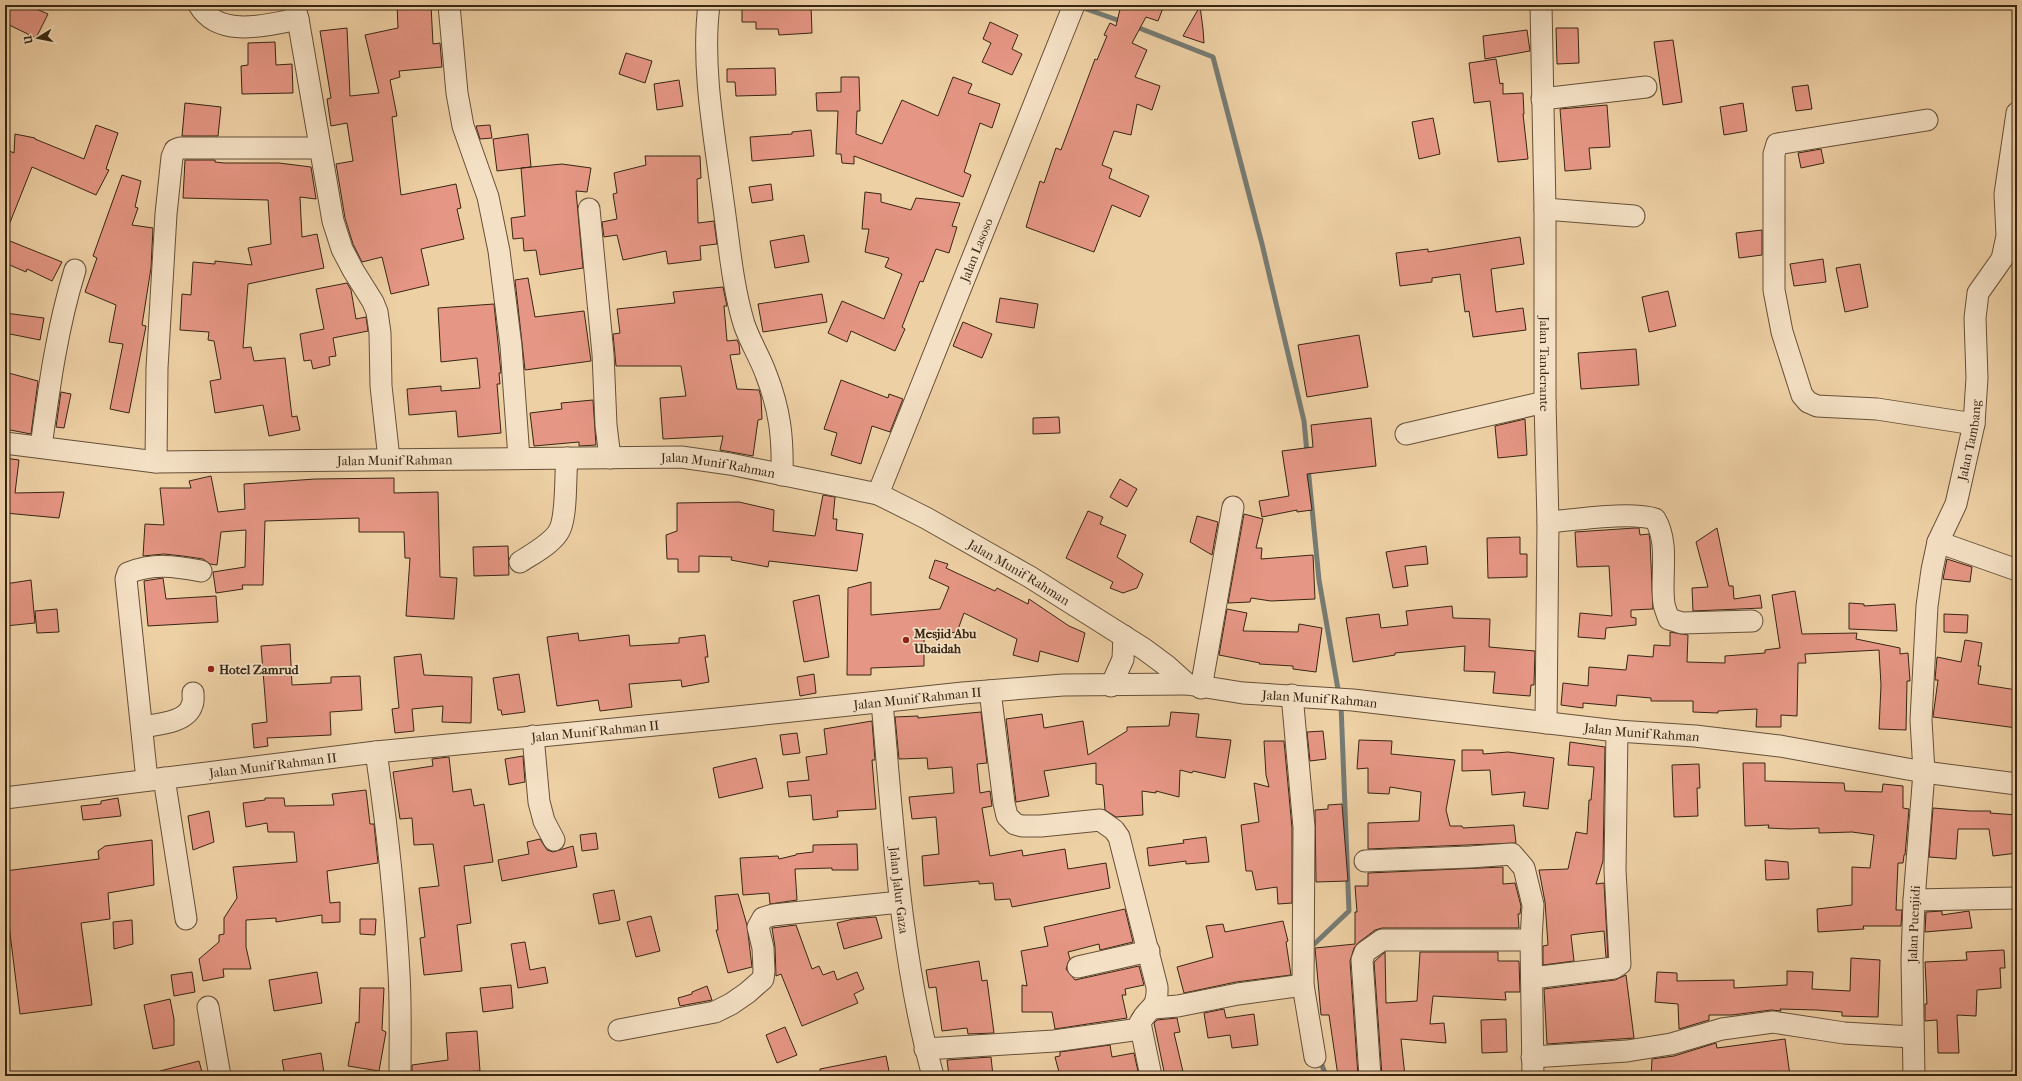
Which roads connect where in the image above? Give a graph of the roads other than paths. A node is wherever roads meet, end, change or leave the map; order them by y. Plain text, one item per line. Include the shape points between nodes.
1 (199, 5) edge
2 (449, 5) edge
3 (709, 5) edge
4 (1541, 5) edge
5 (296, 12) edge
6 (1071, 12) edge
7 (1646, 88) dead end
8 (1542, 99) junction
9 (2017, 113) edge
10 (1927, 120) dead end
11 (319, 148) junction
12 (2011, 193) edge
13 (589, 209) dead end
14 (1544, 209) junction
15 (1634, 216) dead end
16 (75, 270) dead end
17 (1544, 402) junction
18 (1974, 424) junction
19 (1406, 434) dead end
20 (5, 443) edge
21 (41, 447) junction
22 (520, 458) junction
23 (567, 458) junction
24 (610, 458) junction
25 (389, 459) junction
26 (156, 462) junction
27 (782, 475) junction
28 (878, 494) junction
29 (1233, 507) dead end
30 (1548, 522) junction
31 (1938, 542) junction
32 (520, 562) dead end
33 (2017, 570) edge
34 (201, 571) dead end
35 (1752, 621) dead end
36 (1124, 636) junction
37 (1110, 686) junction
38 (1194, 686) junction
39 (990, 691) junction
40 (193, 693) dead end
41 (1292, 695) junction
42 (882, 702) junction
43 (1546, 723) junction
44 (142, 727) junction
45 (1617, 731) junction
46 (533, 736) junction
47 (376, 752) junction
48 (1924, 772) junction
49 (155, 779) junction
50 (2017, 784) edge
51 (5, 798) edge
52 (554, 840) dead end
53 (1366, 861) dead end
54 (2017, 898) edge
55 (1914, 900) junction
56 (900, 902) junction
57 (186, 919) dead end
58 (1531, 940) junction
59 (1149, 951) junction
60 (1078, 967) dead end
61 (1532, 978) junction
62 (1303, 985) junction
63 (208, 1007) dead end
64 (1153, 1008) junction
65 (1140, 1029) junction
66 (619, 1030) dead end
67 (1912, 1037) junction
68 (925, 1049) junction
69 (1315, 1057) dead end
70 (1533, 1067) edge
71 (220, 1076) edge
72 (400, 1076) edge
73 (933, 1076) edge
74 (1151, 1076) edge
75 (1370, 1076) edge
76 (1914, 1076) edge

1 - 5 street via 203,11 223,25 259,27
2 - 22 street via 463,126 488,197 499,251 511,346
3 - 27 street via 709,88 735,286 744,323 777,406 783,441
4 - 8 street, Jalan Tanderante
5 - 11 street
6 - 28 street, Jalan Lasoso
7 - 8 street
8 - 14 street, Jalan Tanderante
9 - 12 street, Jalan Tambang
10 - 18 street via 1777,144 1774,154 1774,290 1782,332 1802,395 1808,402 1817,406 1877,409
11 - 25 street via 333,221 342,249 377,312 381,386
11 - 26 street via 180,148 173,153 166,207 160,315
12 - 18 street, Jalan Tambang via 2002,259 1978,293 1975,318 1977,378
13 - 24 street
14 - 15 street
14 - 17 street, Jalan Tanderante
16 - 21 street via 64,310 48,392
17 - 19 street
17 - 30 street, Jalan Tanderante
18 - 31 street, Jalan Tambang via 1956,504
20 - 21 street, Jalan Munif Rahman
21 - 26 street, Jalan Munif Rahman
22 - 23 street, Jalan Munif Rahman
22 - 25 street, Jalan Munif Rahman
23 - 24 street, Jalan Munif Rahman
23 - 32 street via 560,530 549,542
24 - 27 street, Jalan Munif Rahman via 682,458 730,464
25 - 26 street, Jalan Munif Rahman
27 - 28 street, Jalan Munif Rahman
28 - 36 street, Jalan Munif Rahman via 1030,577
29 - 38 street
30 - 35 street via 1612,517 1655,519 1663,549 1664,605 1669,619 1682,623
30 - 43 street, Jalan Tanderante
31 - 33 street
31 - 48 street, Jalan Tambang via 1932,570 1923,652 1921,720
34 - 44 street via 154,566 128,573 126,587
36 - 37 street via 1123,659
36 - 38 street, Jalan Munif Rahman
37 - 38 street, Jalan Munif Rahman II
37 - 39 street, Jalan Munif Rahman II
38 - 41 street, Jalan Munif Rahman via 1243,693
39 - 42 street, Jalan Munif Rahman II
39 - 59 street via 1007,816 1015,824 1022,826 1100,820 1114,830 1119,838
40 - 44 street via 193,705 189,712 179,719
41 - 43 street, Jalan Munif Rahman
41 - 62 street via 1304,827
42 - 46 street, Jalan Munif Rahman II
42 - 56 street, Jalan Jalur Gaza
43 - 45 street, Jalan Munif Rahman
44 - 49 street
45 - 48 street, Jalan Munif Rahman via 1780,746
45 - 61 street via 1614,870 1620,964 1614,968
46 - 47 street, Jalan Munif Rahman II
46 - 52 street via 540,807
47 - 49 street, Jalan Munif Rahman II
47 - 72 street via 387,823 396,926
48 - 50 street, Jalan Munif Rahman
48 - 55 street, Jalan Puenjidi
49 - 51 street, Jalan Munif Rahman II
49 - 57 street
53 - 58 street via 1512,854 1524,868 1533,905
54 - 55 street
55 - 67 street, Jalan Puenjidi
56 - 66 street via 763,918 758,927 763,948 764,971 763,979 757,985 715,1012
56 - 68 street, Jalan Jalur Gaza
58 - 61 street
58 - 75 street via 1382,940 1365,952 1362,960
59 - 60 street
59 - 64 street via 1157,987 1157,998
61 - 70 street
62 - 64 street
62 - 69 street
63 - 71 street
64 - 65 street via 1143,1018
65 - 68 street via 1054,1041
65 - 74 street
67 - 70 street via 1844,1033 1773,1022 1722,1029 1671,1044
67 - 76 street, Jalan Puenjidi
68 - 73 street, Jalan Jalur Gaza

